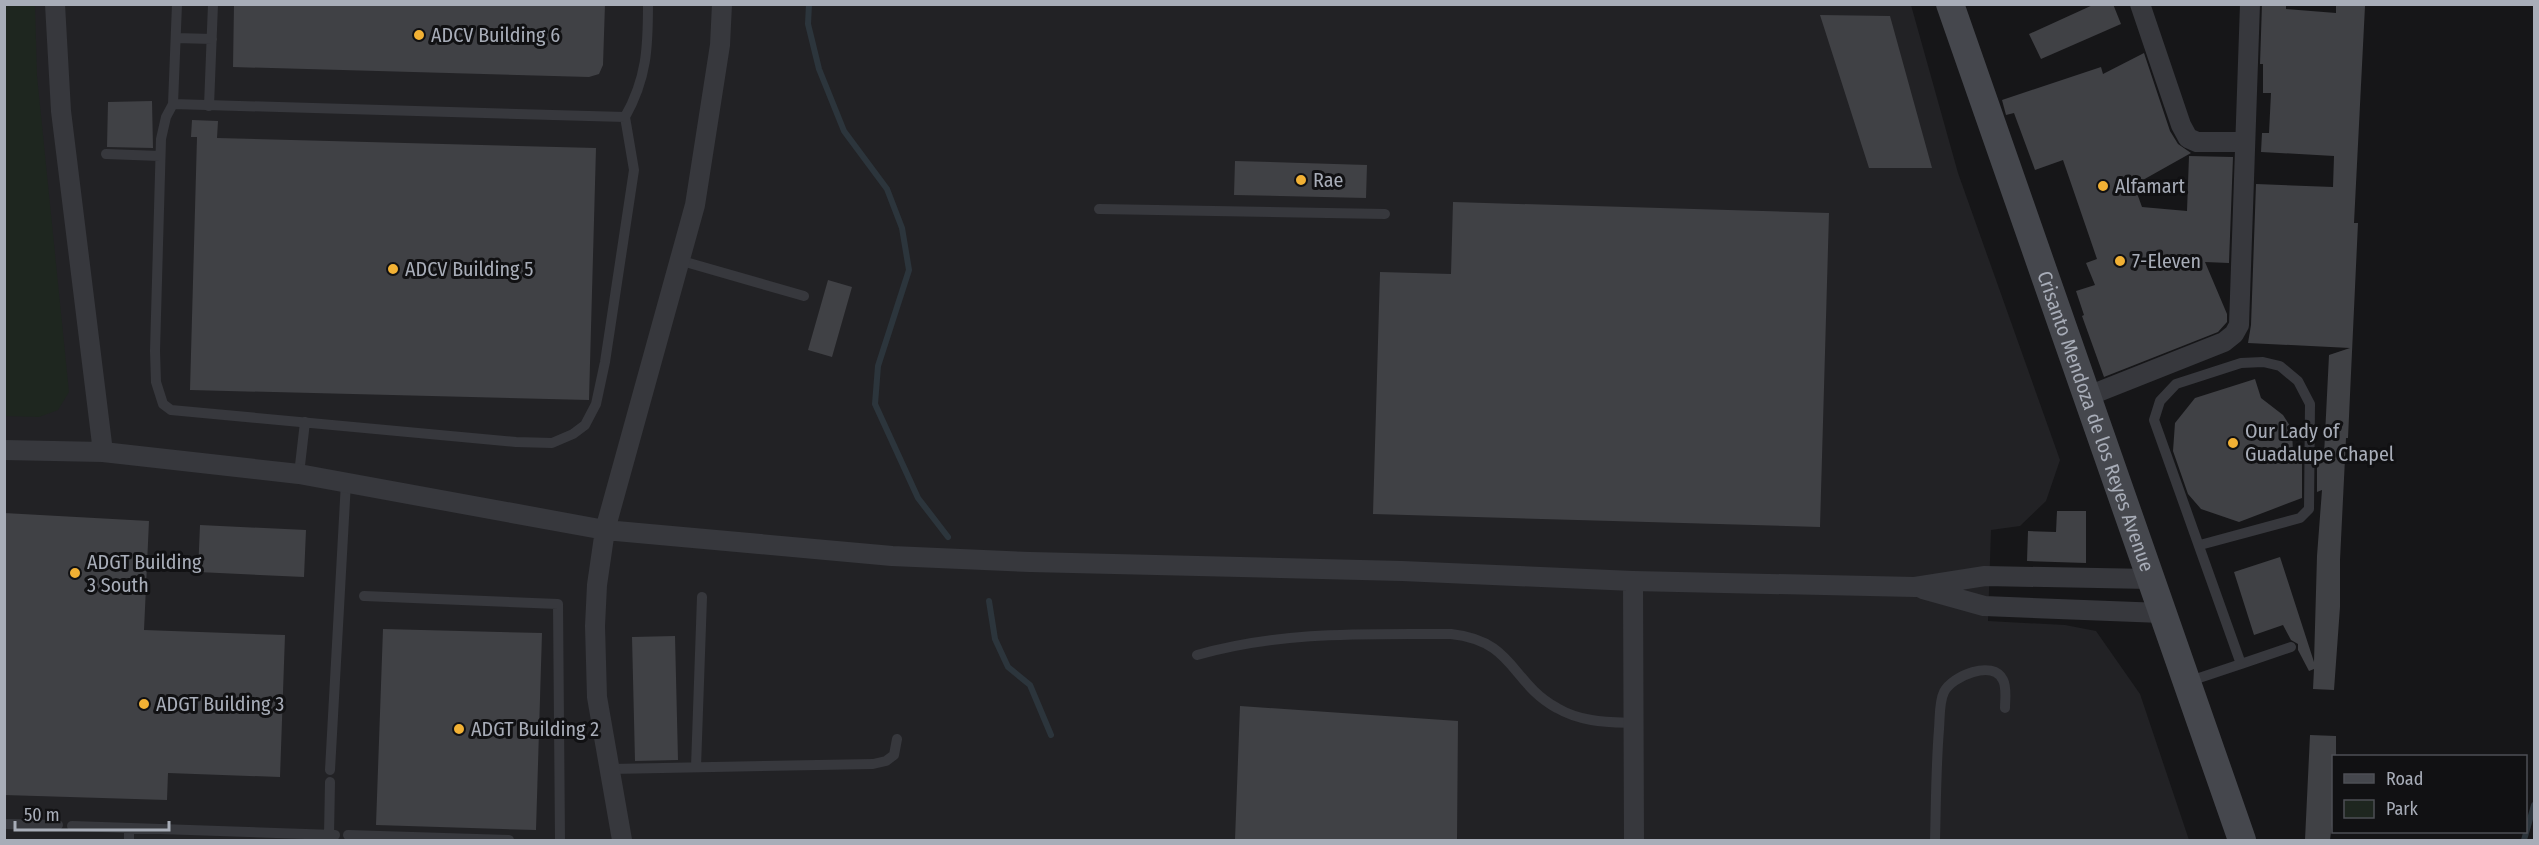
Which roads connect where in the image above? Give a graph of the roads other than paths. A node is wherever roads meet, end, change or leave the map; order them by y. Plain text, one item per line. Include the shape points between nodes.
1 (55, 4) edge
2 (177, 4) edge
3 (213, 4) edge
4 (648, 4) edge
5 (722, 4) edge
6 (1950, 4) edge
7 (2140, 4) edge
8 (2250, 4) edge
9 (176, 38) junction
10 (212, 39) junction
11 (173, 104) junction
12 (209, 106) junction
13 (625, 117) junction
14 (2246, 142) junction
15 (106, 154) dead end
16 (160, 156) junction
17 (1099, 209) dead end
18 (1385, 214) dead end
19 (682, 261) junction
20 (804, 296) dead end
21 (2088, 396) junction
22 (305, 422) junction
23 (4, 450) edge
24 (103, 452) junction
25 (299, 474) junction
26 (346, 482) junction
27 (605, 530) junction
28 (2200, 545) junction
29 (2150, 579) junction
30 (1633, 581) junction
31 (1914, 587) junction
32 (364, 596) dead end
33 (702, 597) dead end
34 (2163, 613) junction
35 (2291, 647) dead end
36 (1197, 655) dead end
37 (2241, 664) junction
38 (2187, 682) junction
39 (2005, 708) dead end
40 (1632, 723) junction
41 (897, 740) dead end
42 (696, 767) junction
43 (611, 769) junction
44 (4, 824) edge
45 (58, 825) dead end
46 (72, 826) dead end
47 (129, 828) junction
48 (348, 835) dead end
49 (129, 840) edge
50 (509, 840) edge
51 (560, 840) edge
52 (622, 840) edge
53 (1634, 840) edge
54 (1935, 840) edge
55 (2242, 840) edge

1 - 24 street via 61,111
2 - 9 lane
3 - 10 lane
4 - 13 lane via 648,55 634,102
5 - 19 street via 704,157
6 - 21 main road, Crisanto Mendoza de los Reyes Avenue
7 - 14 street via 2188,138 2197,142
8 - 14 street
9 - 10 lane
9 - 11 lane
10 - 12 lane
11 - 12 lane
11 - 16 lane via 166,117
12 - 13 lane
13 - 22 lane via 634,170 605,362 596,405 585,425 552,443
14 - 21 street via 2240,325 2224,342
15 - 16 lane
16 - 22 lane via 155,351 156,382 163,404 171,410
17 - 18 lane
19 - 20 lane
19 - 27 street
21 - 29 main road, Crisanto Mendoza de los Reyes Avenue
22 - 25 lane
23 - 24 street
24 - 25 street
25 - 26 street
26 - 27 street
26 - 47 lane via 330,776 332,835
27 - 30 street via 915,557
27 - 43 street via 595,626 597,697
28 - 28 lane via 2306,514 2310,503 2310,404 2298,381 2280,366 2241,363 2176,384 2160,401 2154,420
28 - 37 lane
29 - 31 street via 1985,576
29 - 34 main road, Crisanto Mendoza de los Reyes Avenue
30 - 31 street
30 - 40 street
31 - 34 street via 1984,606
32 - 51 lane via 558,604
33 - 42 lane
34 - 38 main road, Crisanto Mendoza de los Reyes Avenue
35 - 37 lane
36 - 40 lane via 1249,641 1313,635 1468,636 1506,656 1533,691 1555,707 1587,720
37 - 38 lane
38 - 55 main road, Crisanto Mendoza de los Reyes Avenue
39 - 54 lane via 2003,679 1990,671 1966,674 1944,692 1938,737
40 - 53 street
41 - 42 lane via 894,755 873,764
42 - 43 lane
43 - 52 street
44 - 45 lane
46 - 47 lane
47 - 49 lane
48 - 50 lane

